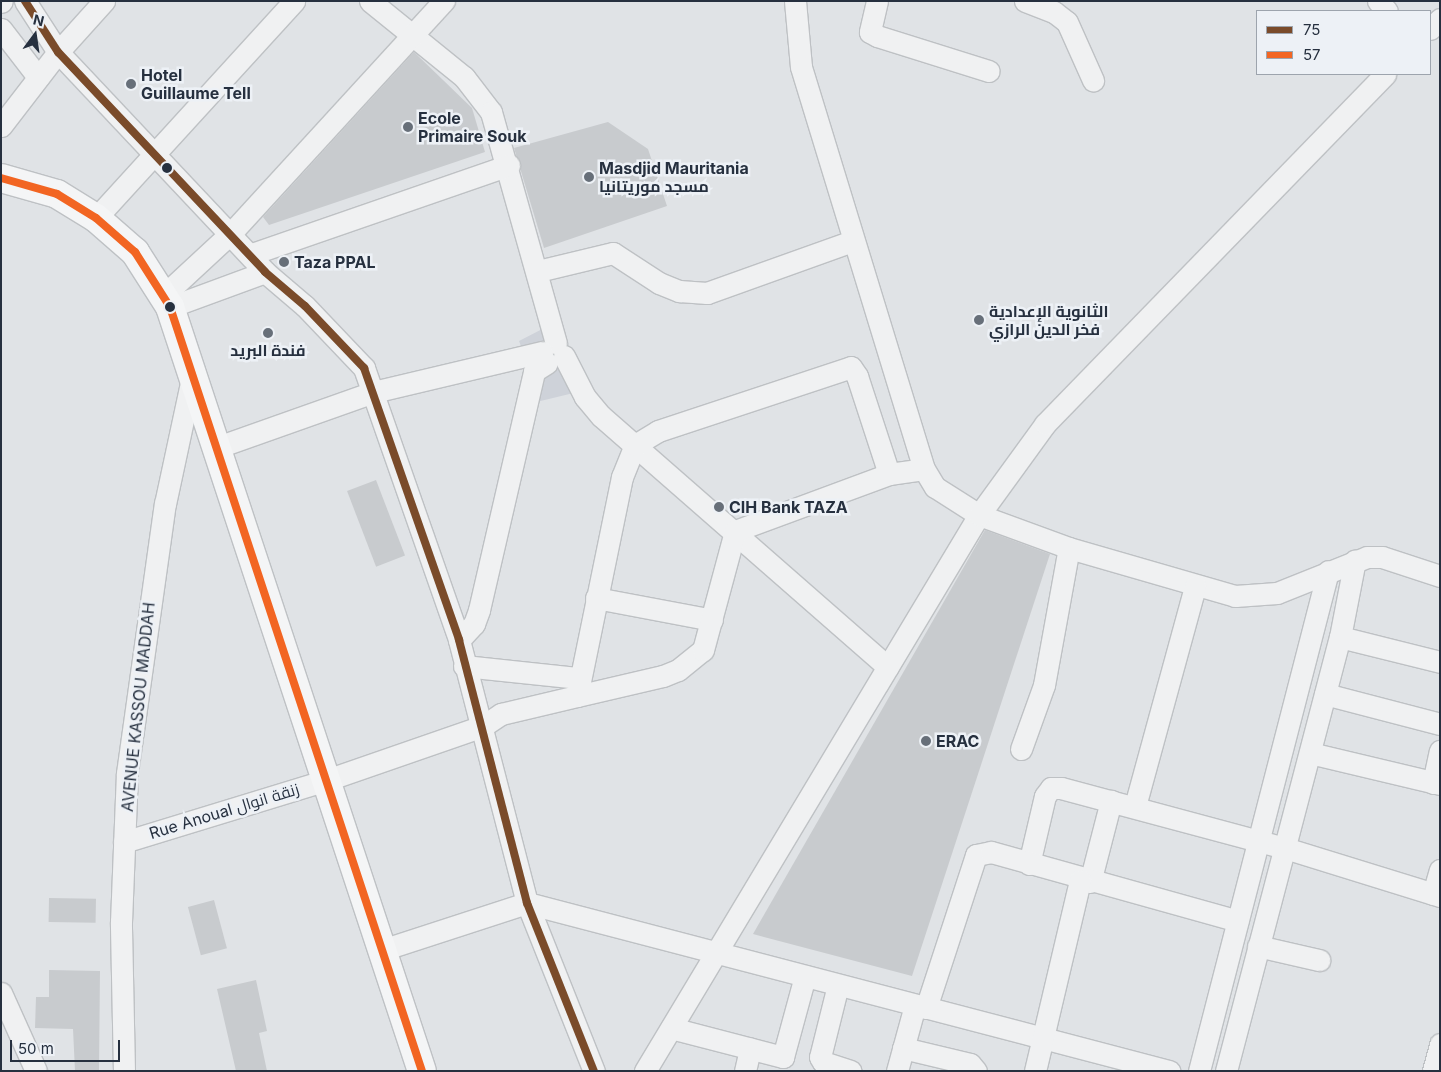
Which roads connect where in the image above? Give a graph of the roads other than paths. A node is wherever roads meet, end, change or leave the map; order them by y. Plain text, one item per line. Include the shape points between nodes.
1 (25, 1) edge
2 (104, 1) edge
3 (294, 1) edge
4 (370, 1) edge
5 (444, 1) edge
6 (795, 1) edge
7 (877, 1) edge
8 (1025, 1) edge
9 (1, 29) edge
10 (413, 35) junction
11 (58, 52) junction
12 (989, 71) dead end
13 (1384, 75) edge
14 (38, 77) junction
15 (1093, 80) dead end
16 (1, 126) edge
17 (153, 153) junction
18 (509, 165) junction
19 (1, 178) edge
20 (96, 218) junction
21 (232, 232) junction
22 (852, 241) junction
23 (252, 254) junction
24 (538, 271) junction
25 (265, 272) junction
26 (167, 301) junction
27 (552, 354) junction
28 (192, 378) junction
29 (373, 392) junction
30 (635, 445) junction
31 (218, 447) junction
32 (924, 469) junction
33 (889, 474) junction
34 (979, 515) junction
35 (735, 531) junction
36 (1069, 548) junction
37 (1355, 560) junction
38 (1328, 571) junction
39 (1440, 576) edge
40 (1195, 586) junction
41 (596, 598) junction
42 (712, 620) junction
43 (1340, 637) junction
44 (459, 640) junction
45 (1440, 662) edge
46 (464, 666) junction
47 (888, 667) junction
48 (578, 687) junction
49 (1325, 694) junction
50 (1440, 724) edge
51 (483, 726) junction
52 (1022, 749) dead end
53 (1440, 751) edge
54 (1310, 753) junction
55 (324, 781) junction
56 (1436, 783) edge
57 (1111, 801) junction
58 (1135, 806) junction
59 (1260, 841) junction
60 (124, 842) junction
61 (1285, 848) junction
62 (1029, 864) junction
63 (1440, 870) edge
64 (1085, 881) junction
65 (1436, 895) edge
66 (528, 903) junction
67 (1238, 921) junction
68 (1258, 946) junction
69 (382, 950) junction
70 (718, 952) junction
71 (1319, 960) dead end
72 (805, 976) junction
73 (838, 985) junction
74 (1, 992) edge
75 (921, 1006) junction
76 (671, 1028) junction
77 (1043, 1038) junction
78 (1440, 1044) edge
79 (903, 1048) junction
80 (750, 1049) junction
81 (782, 1064) edge
82 (1129, 1066) edge
83 (36, 1071) edge
84 (124, 1071) edge
85 (422, 1071) edge
86 (594, 1071) edge
87 (646, 1071) edge
88 (745, 1071) edge
89 (851, 1071) edge
90 (897, 1071) edge
91 (976, 1071) edge
92 (1035, 1071) edge
93 (1169, 1071) edge
94 (1199, 1071) edge
95 (1226, 1071) edge
96 (1433, 1071) edge

1 - 11 street
2 - 11 street
3 - 17 street
4 - 10 street
5 - 10 street
6 - 22 street via 801,67
7 - 12 street via 870,32
8 - 15 street via 1054,12 1067,22
9 - 14 street
10 - 18 street via 478,90 491,112
10 - 21 street
11 - 14 street
11 - 17 street
13 - 34 street via 1051,418
14 - 16 street
17 - 20 street
17 - 21 street
18 - 23 street
18 - 24 street
19 - 20 main road via 57,194
20 - 26 main road via 134,252
21 - 23 street
21 - 26 street
22 - 24 street via 707,293 679,291 658,283 613,253
22 - 32 street
23 - 25 street
24 - 27 street
25 - 26 street
25 - 29 street via 346,347 364,368
26 - 28 main road
27 - 29 street
27 - 30 street via 585,397
27 - 44 street via 534,371 479,610 474,624
28 - 31 main road
28 - 60 street, AVENUE KASSOU MADDAH via 152,585 127,773
29 - 31 street
29 - 44 street
30 - 33 street via 658,431 712,411 851,367 857,376
30 - 35 street
30 - 41 street via 622,477
31 - 55 main road
32 - 33 street
32 - 34 street via 948,498
33 - 35 street
34 - 36 street
34 - 47 street
35 - 42 street, Rue Anoual زنقة انوال
35 - 47 street
36 - 40 street
36 - 52 street via 1044,684
37 - 38 street
37 - 39 street via 1382,558
37 - 43 street
38 - 40 street via 1263,597 1235,596
38 - 59 street
40 - 58 street
41 - 42 street
41 - 48 street
42 - 48 street, Rue Anoual زنقة انوال via 704,650 678,670
43 - 45 street
43 - 49 street
44 - 46 street
46 - 48 street
46 - 51 street
47 - 70 street
48 - 51 street, Rue Anoual زنقة انوال via 501,714
49 - 50 street
49 - 54 street
51 - 55 street, Rue Anoual زنقة انوال
51 - 66 street
53 - 56 street
54 - 56 street
54 - 61 street
55 - 60 street, Rue Anoual زنقة انوال
55 - 69 main road
57 - 58 street
57 - 62 street via 1051,788 1045,796
57 - 64 street
58 - 59 street
59 - 61 street
59 - 67 street
60 - 84 street, AVENUE KASSOU MADDAH
61 - 65 street
61 - 68 street
62 - 64 street
62 - 75 street via 992,852 976,855
63 - 65 street
64 - 67 street
64 - 77 street
66 - 69 street
66 - 70 street
66 - 86 street
67 - 94 street
68 - 71 street
68 - 95 street
69 - 85 main road
70 - 72 street
70 - 76 street
72 - 73 street
72 - 81 street
73 - 75 street
73 - 89 street via 820,1057 823,1062
74 - 83 street
75 - 77 street
75 - 79 street
76 - 80 street
76 - 87 street
77 - 82 street
77 - 92 street
78 - 96 street
79 - 90 street
79 - 91 street via 970,1064
80 - 81 street
80 - 88 street
82 - 93 street

